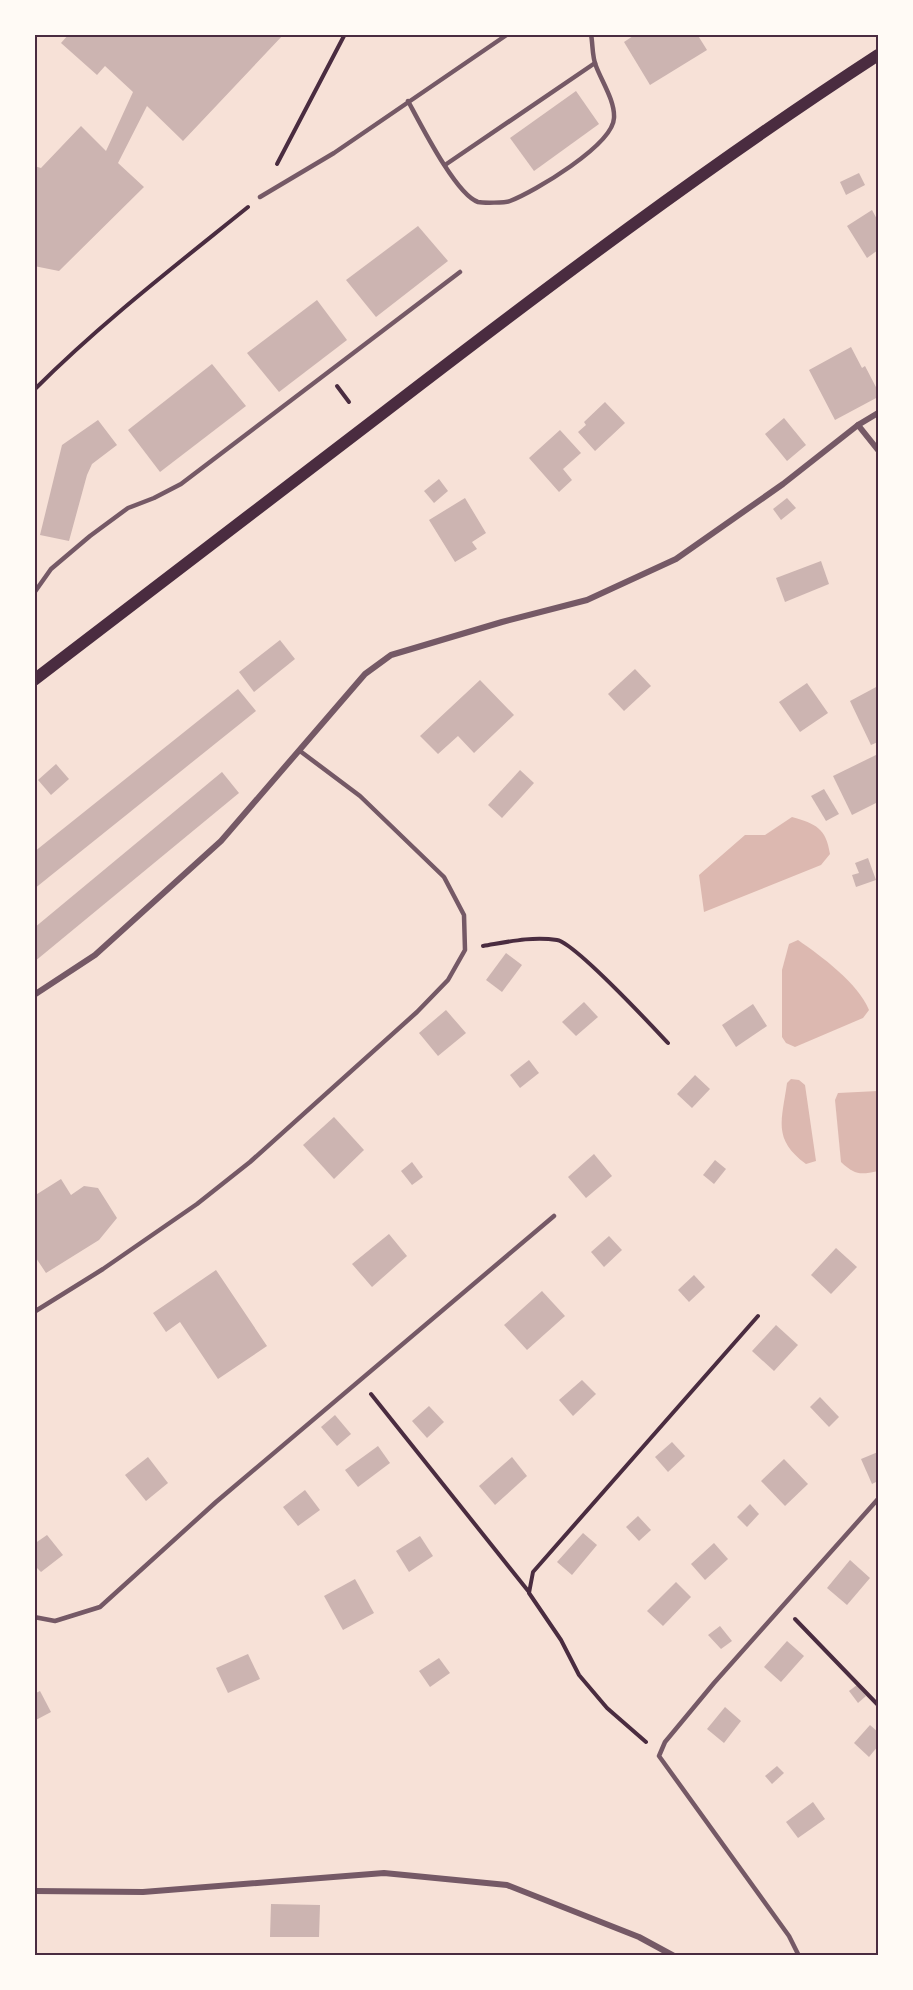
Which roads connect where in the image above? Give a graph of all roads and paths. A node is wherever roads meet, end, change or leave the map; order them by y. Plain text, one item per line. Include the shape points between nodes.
1 (345, 34) edge
2 (508, 34) edge
3 (591, 34) edge
4 (879, 55) edge
5 (595, 63) junction
6 (408, 101) junction
7 (445, 165) junction
8 (260, 197) junction
9 (460, 272) dead end
10 (34, 390) edge
11 (879, 413) edge
12 (858, 425) junction
13 (879, 450) edge
14 (34, 593) edge
15 (34, 680) edge
16 (300, 751) junction
17 (465, 950) junction
18 (34, 995) edge
19 (668, 1043) dead end
20 (554, 1216) dead end
21 (34, 1312) edge
22 (758, 1316) dead end
23 (359, 1380) junction
24 (879, 1498) edge
25 (530, 1593) junction
26 (783, 1607) junction
27 (34, 1617) edge
28 (879, 1705) edge
29 (659, 1756) junction
30 (34, 1891) edge
31 (674, 1956) edge
32 (799, 1956) edge

1 - 8 path
2 - 6 lane
3 - 5 lane
4 - 15 main road via 666,201 514,313
5 - 7 lane
5 - 7 lane via 615,120 609,134 552,180 508,202 477,202 462,190
6 - 7 lane
6 - 8 lane via 334,153
8 - 10 path via 148,287
9 - 14 lane via 181,484 128,508 90,536 51,569
11 - 12 street
12 - 13 street
12 - 16 street via 783,484 676,559 587,600 391,656 365,674
16 - 17 lane via 360,796 444,878 464,915
16 - 18 street via 222,840 95,955
17 - 19 path via 524,939 559,940 584,958
17 - 21 lane via 448,980 417,1012 250,1162 197,1204
20 - 23 lane
22 - 25 path via 533,1572
23 - 25 path
23 - 27 lane via 100,1607 55,1621
24 - 26 lane
25 - 29 path via 579,1675 607,1708
26 - 28 path
26 - 29 lane via 665,1742
29 - 32 lane via 789,1936
30 - 31 street via 143,1892 384,1873 507,1885 639,1937

